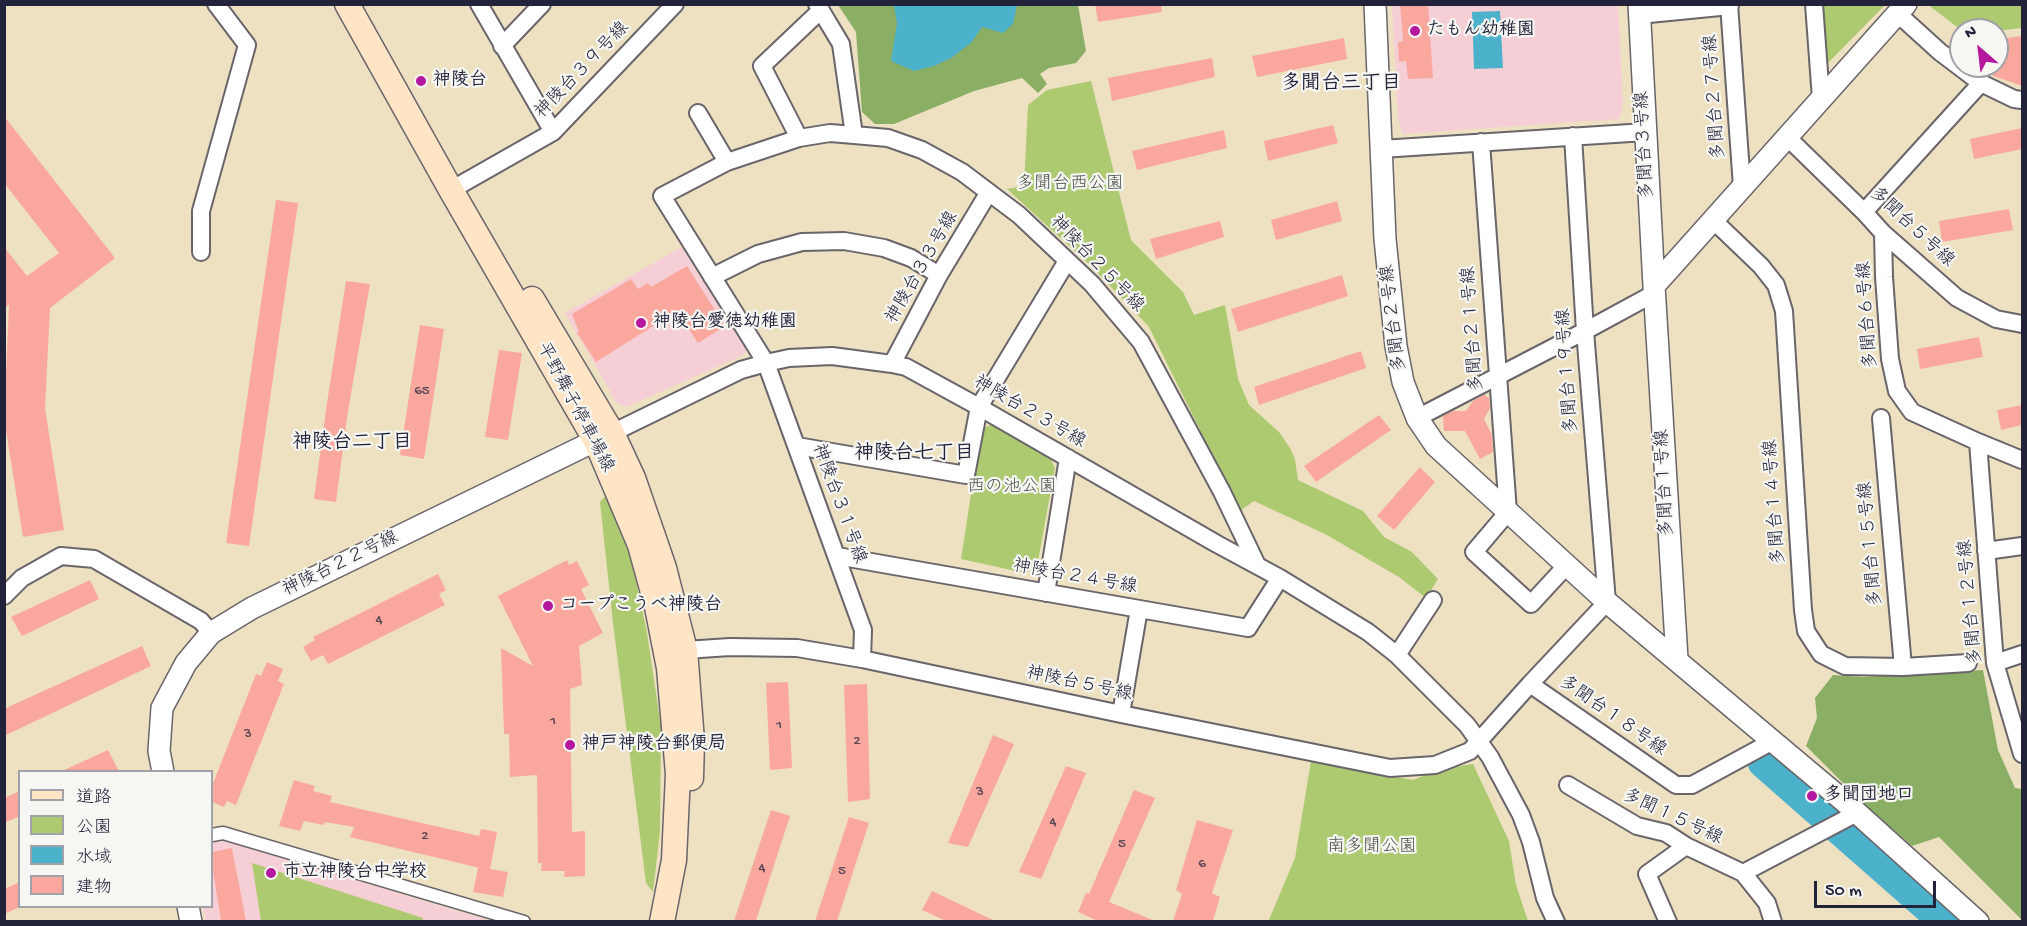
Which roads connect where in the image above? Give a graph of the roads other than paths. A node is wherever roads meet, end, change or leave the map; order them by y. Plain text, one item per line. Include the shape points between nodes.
1 (216, 4) edge
2 (347, 4) edge
3 (365, 4) edge
4 (478, 4) edge
5 (542, 4) edge
6 (675, 4) edge
7 (1375, 4) edge
8 (1814, 4) edge
9 (1730, 5) edge
10 (819, 7) edge
11 (1902, 9) edge
12 (1639, 10) edge
13 (502, 46) junction
14 (1981, 83) junction
15 (1821, 99) junction
16 (2022, 100) edge
17 (698, 113) dead end
18 (553, 132) junction
19 (1646, 132) junction
20 (854, 135) junction
21 (1574, 136) junction
22 (1787, 137) junction
23 (799, 138) junction
24 (1481, 142) junction
25 (1382, 149) junction
26 (727, 162) junction
27 (457, 186) junction
28 (1742, 187) junction
29 (989, 192) junction
30 (662, 196) joint
31 (1864, 212) junction
32 (1713, 220) junction
33 (1883, 233) junction
34 (201, 252) dead end
35 (1067, 261) junction
36 (939, 275) junction
37 (712, 276) junction
38 (1654, 290) junction
39 (2022, 324) edge
40 (1585, 332) junction
41 (766, 363) junction
42 (892, 364) junction
43 (1497, 377) junction
44 (979, 407) junction
45 (1417, 418) junction
46 (1881, 418) dead end
47 (604, 437) junction
48 (1978, 442) junction
49 (796, 446) junction
50 (1068, 458) junction
51 (2022, 460) edge
52 (1508, 512) junction
53 (2022, 546) edge
54 (1986, 551) junction
55 (837, 556) junction
56 (1257, 565) junction
57 (1567, 565) junction
58 (1280, 578) junction
59 (1046, 593) junction
60 (4, 596) edge
61 (1433, 600) dead end
62 (1607, 602) junction
63 (1139, 609) junction
64 (211, 633) junction
65 (676, 653) junction
66 (2022, 654) edge
67 (1397, 656) junction
68 (1677, 659) junction
69 (862, 660) junction
70 (1968, 663) dead end
71 (1995, 663) junction
72 (1903, 667) junction
73 (1530, 684) junction
74 (1121, 714) junction
75 (1773, 741) junction
76 (1479, 742) junction
77 (2022, 754) edge
78 (163, 770) edge
79 (1568, 785) dead end
80 (1841, 822) junction
81 (213, 835) edge
82 (1686, 846) junction
83 (1743, 873) junction
84 (524, 921) edge
85 (662, 921) edge
86 (677, 921) edge
87 (1556, 921) edge
88 (1668, 921) edge
89 (1773, 921) edge
90 (1978, 921) edge

1 - 34 street via 247,45 201,211
2 - 27 main road, 平野舞子停車場線
3 - 27 main road, 平野舞子停車場線
4 - 13 street
5 - 13 street
6 - 18 street, 神陵台３９号線
7 - 25 street, 多聞台２号線
8 - 15 street
9 - 12 street
9 - 28 street, 多聞台２７号線
10 - 20 street via 841,44
10 - 23 street via 762,66
11 - 14 street via 1940,52
11 - 15 street
12 - 19 street, 多聞台３号線
13 - 18 street
14 - 16 street
14 - 31 street
15 - 22 street
17 - 26 street
18 - 27 street, 神陵台３９号線
19 - 21 street
19 - 38 street, 多聞台３号線
20 - 23 street, 神陵台２５号線
20 - 29 street, 神陵台２５号線 via 888,138 922,150
21 - 24 street
21 - 40 street, 多聞台１９号線
22 - 28 street
22 - 31 street, 多聞台５号線
23 - 26 street, 神陵台２５号線
24 - 25 street
24 - 43 street, 多聞台２１号線
25 - 45 street, 多聞台２号線 via 1385,239 1396,346 1403,382
26 - 30 street, 神陵台２５号線
27 - 47 main road, 平野舞子停車場線
28 - 32 street
29 - 35 street, 神陵台２５号線 via 1020,215
29 - 36 street, 神陵台３３号線
30 - 37 street, 神陵台３１号線
31 - 33 street, 多聞台５号線
32 - 38 street
32 - 72 street, 多聞台１４号線 via 1776,285 1784,311 1806,631 1821,654 1845,666
33 - 39 street, 多聞台５号線 via 1957,298 1996,319
33 - 48 street, 多聞台６号線 via 1890,359 1897,391 1912,412
35 - 44 street
35 - 56 street, 神陵台２５号線 via 1141,342
36 - 37 street via 884,248 844,241 802,242 758,254
36 - 42 street, 神陵台３３号線
37 - 41 street, 神陵台３１号線
38 - 40 street
38 - 68 street, 多聞台１号線
40 - 43 street
40 - 62 street, 多聞台１９号線
41 - 42 street, 神陵台２３号線 via 832,356
41 - 47 street, 神陵台２３号線 via 741,370
41 - 49 street, 神陵台３１号線
42 - 44 street, 神陵台２３号線
43 - 45 street
43 - 52 street, 多聞台２１号線
44 - 49 street via 966,475
44 - 50 street, 神陵台２３号線
45 - 52 street, 多聞台２号線 via 1436,446
46 - 72 street, 多聞台１５号線
47 - 64 street, 神陵台２２号線 via 252,608
47 - 65 main road, 平野舞子停車場線 via 633,478 664,568
48 - 51 street, 多聞台６号線
48 - 54 street, 多聞台１２号線
49 - 55 street, 神陵台３１号線
50 - 56 street, 神陵台２３号線
50 - 59 street
52 - 57 street, 多聞台２号線
52 - 57 street via 1474,552 1531,604
53 - 54 street
54 - 71 street, 多聞台１２号線
55 - 59 street, 神陵台２４号線
55 - 69 street, 神陵台３１号線 via 863,630
56 - 58 street, 神陵台２３号線
57 - 62 street, 多聞台２号線
58 - 63 street, 神陵台２４号線 via 1248,628
58 - 67 street, 神陵台２３号線 via 1368,632
59 - 63 street, 神陵台２４号線
60 - 64 street via 22,578 61,556 94,559 201,621
61 - 67 street
62 - 68 street, 多聞台２号線
62 - 73 street, 多聞台１８号線
63 - 74 street
64 - 78 street, 神陵台２２号線 via 186,663 162,708 159,751
65 - 69 street, 神陵台５号線 via 730,647 797,648
65 - 85 main road, 平野舞子停車場線 via 678,774 674,860
65 - 86 main road, 平野舞子停車場線 via 693,741 685,879
66 - 71 street
67 - 76 street, 神陵台２３号線 via 1467,725
68 - 75 street
69 - 74 street, 神陵台５号線
70 - 72 street, 多聞台１４号線
71 - 77 street, 多聞台１２号線
73 - 75 street, 多聞台１８号線 via 1676,785 1692,785
73 - 76 street, 神陵台５号線
74 - 76 street, 神陵台５号線 via 1390,768 1435,765 1470,751
75 - 80 street
76 - 87 street, 神陵台２３号線 via 1521,815 1545,898
79 - 82 street, 多聞１５号線 via 1637,826 1666,833
80 - 83 street
80 - 90 street
81 - 84 street via 224,833
82 - 83 street, 多聞１５号線
82 - 88 street via 1647,874
83 - 89 street via 1767,903

